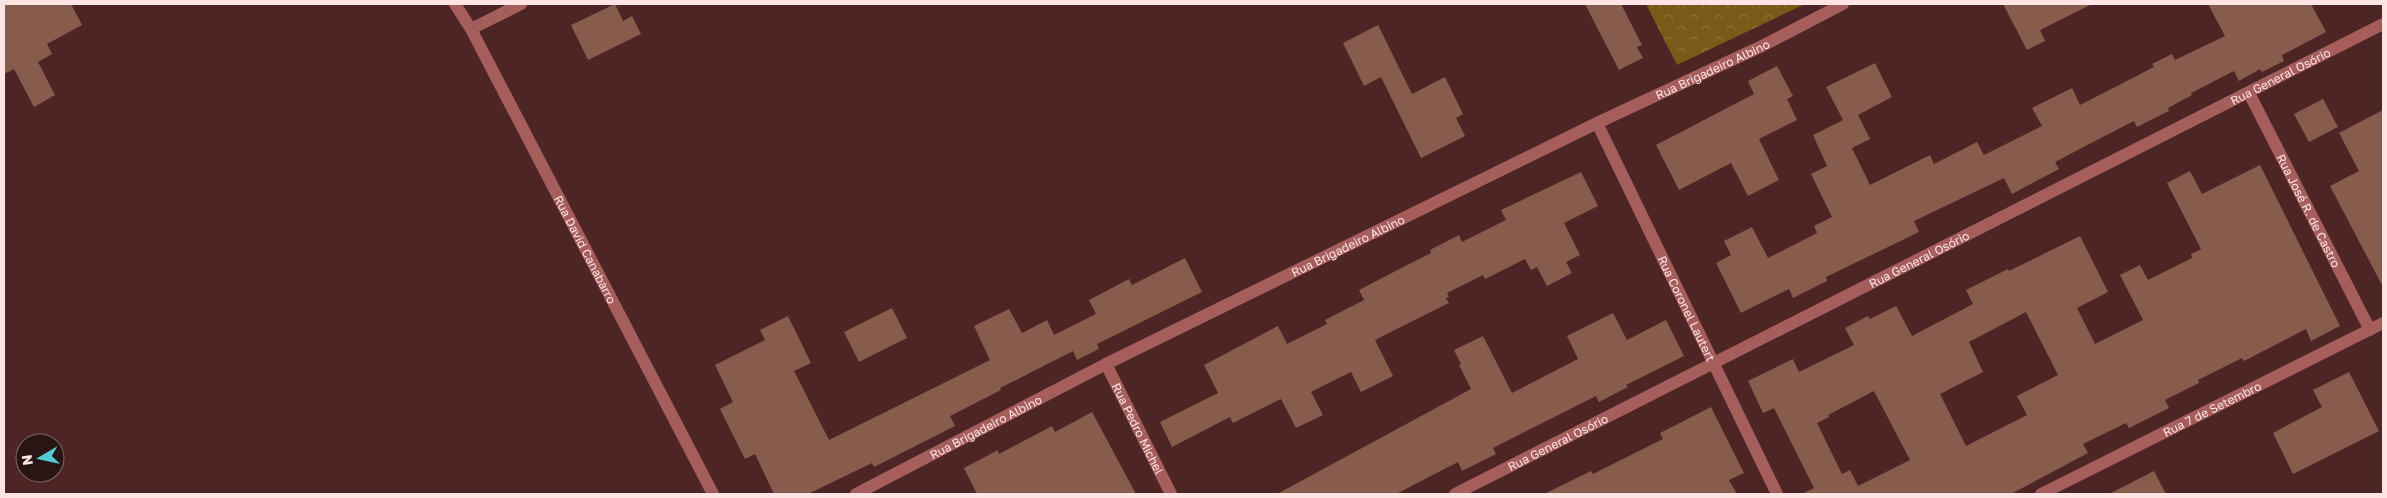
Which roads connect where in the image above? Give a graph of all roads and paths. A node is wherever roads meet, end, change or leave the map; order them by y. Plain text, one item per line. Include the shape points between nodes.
1 (455, 4) edge
2 (521, 4) edge
3 (1844, 4) edge
4 (2383, 24) edge
5 (471, 30) junction
6 (2249, 92) junction
7 (1598, 123) junction
8 (2383, 323) edge
9 (2370, 330) junction
10 (1714, 363) junction
11 (1106, 364) junction
12 (713, 494) edge
13 (856, 494) edge
14 (1171, 494) edge
15 (1455, 494) edge
16 (1777, 494) edge
17 (2041, 494) edge

1 - 5 street, Rua David Canabarro
2 - 5 street
3 - 7 street, Rua Brigadeiro Albino
4 - 6 street, Rua General Osório
5 - 12 street, Rua David Canabarro
6 - 9 street, Rua José R. de Castro
6 - 10 street, Rua General Osório
7 - 10 street, Rua Coronel Lautert
7 - 11 street, Rua Brigadeiro Albino
8 - 9 street, Rua 7 de Setembro
9 - 17 street, Rua 7 de Setembro
10 - 15 street, Rua General Osório
10 - 16 street, Rua Coronel Lautert
11 - 13 street, Rua Brigadeiro Albino
11 - 14 street, Rua Pedro Michel

